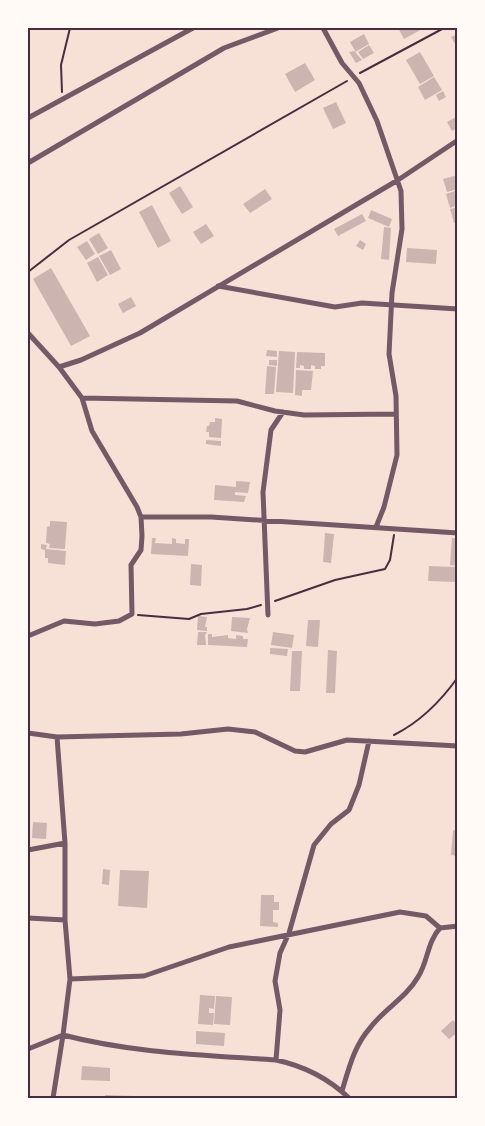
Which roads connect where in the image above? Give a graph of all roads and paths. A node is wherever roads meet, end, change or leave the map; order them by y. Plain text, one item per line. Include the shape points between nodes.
1 (70, 28) edge
2 (193, 28) edge
3 (278, 28) edge
4 (323, 28) edge
5 (444, 28) edge
6 (354, 77) junction
7 (62, 98) junction
8 (28, 118) edge
9 (458, 140) edge
10 (28, 162) edge
11 (398, 180) junction
12 (28, 272) edge
13 (218, 286) junction
14 (392, 304) junction
15 (458, 309) edge
16 (28, 333) edge
17 (58, 367) junction
18 (82, 398) junction
19 (283, 412) junction
20 (394, 414) junction
21 (141, 517) junction
22 (266, 522) junction
23 (376, 527) junction
24 (395, 528) junction
25 (458, 533) edge
26 (267, 603) junction
27 (132, 614) junction
28 (268, 614) dead end
29 (28, 636) edge
30 (458, 677) edge
31 (28, 733) edge
32 (57, 737) junction
33 (369, 741) junction
34 (382, 742) junction
35 (458, 746) edge
36 (65, 843) junction
37 (28, 850) edge
38 (28, 918) edge
39 (65, 920) junction
40 (458, 926) edge
41 (440, 928) junction
42 (289, 933) junction
43 (70, 979) junction
44 (63, 1035) junction
45 (28, 1049) edge
46 (276, 1060) junction
47 (342, 1091) junction
48 (53, 1098) edge
49 (348, 1098) edge

1 - 7 path via 61,65
2 - 7 street
3 - 10 street via 224,48
4 - 6 street via 342,63
5 - 6 path
6 - 11 street via 377,121
6 - 12 path via 69,240
7 - 8 street
9 - 11 street
11 - 13 street
11 - 14 street via 402,229
13 - 14 street via 335,308 362,303
13 - 17 street via 140,334
14 - 15 street
14 - 20 street via 389,354 396,396
16 - 17 street
17 - 18 street
18 - 19 street via 237,402
18 - 21 street via 92,432
19 - 20 street via 329,416
19 - 22 street via 271,430 266,462
20 - 23 street via 396,455
21 - 22 street via 211,517
21 - 27 street via 141,550 131,565
22 - 23 street
22 - 26 street
23 - 24 street
24 - 25 street
24 - 26 path via 390,560 385,569 335,580
26 - 27 path via 247,609 200,614 189,619
26 - 28 street
27 - 29 street via 120,622 64,622
30 - 34 path via 445,696 422,717
31 - 32 street
32 - 33 street via 181,734 228,729 254,732 295,751 305,752 347,740
32 - 36 street
33 - 34 street
33 - 42 street via 359,785 349,810 314,845
34 - 35 street
36 - 37 street
36 - 39 street
38 - 39 street
39 - 43 street
40 - 41 street
41 - 42 street via 426,916 400,912
41 - 47 street via 434,934 419,976 356,1046
42 - 43 street via 229,947 144,976
42 - 46 street via 280,954 275,981 280,1010
43 - 44 street
44 - 45 street
44 - 46 street via 130,1049
44 - 48 street
46 - 47 street via 297,1064
47 - 49 street

